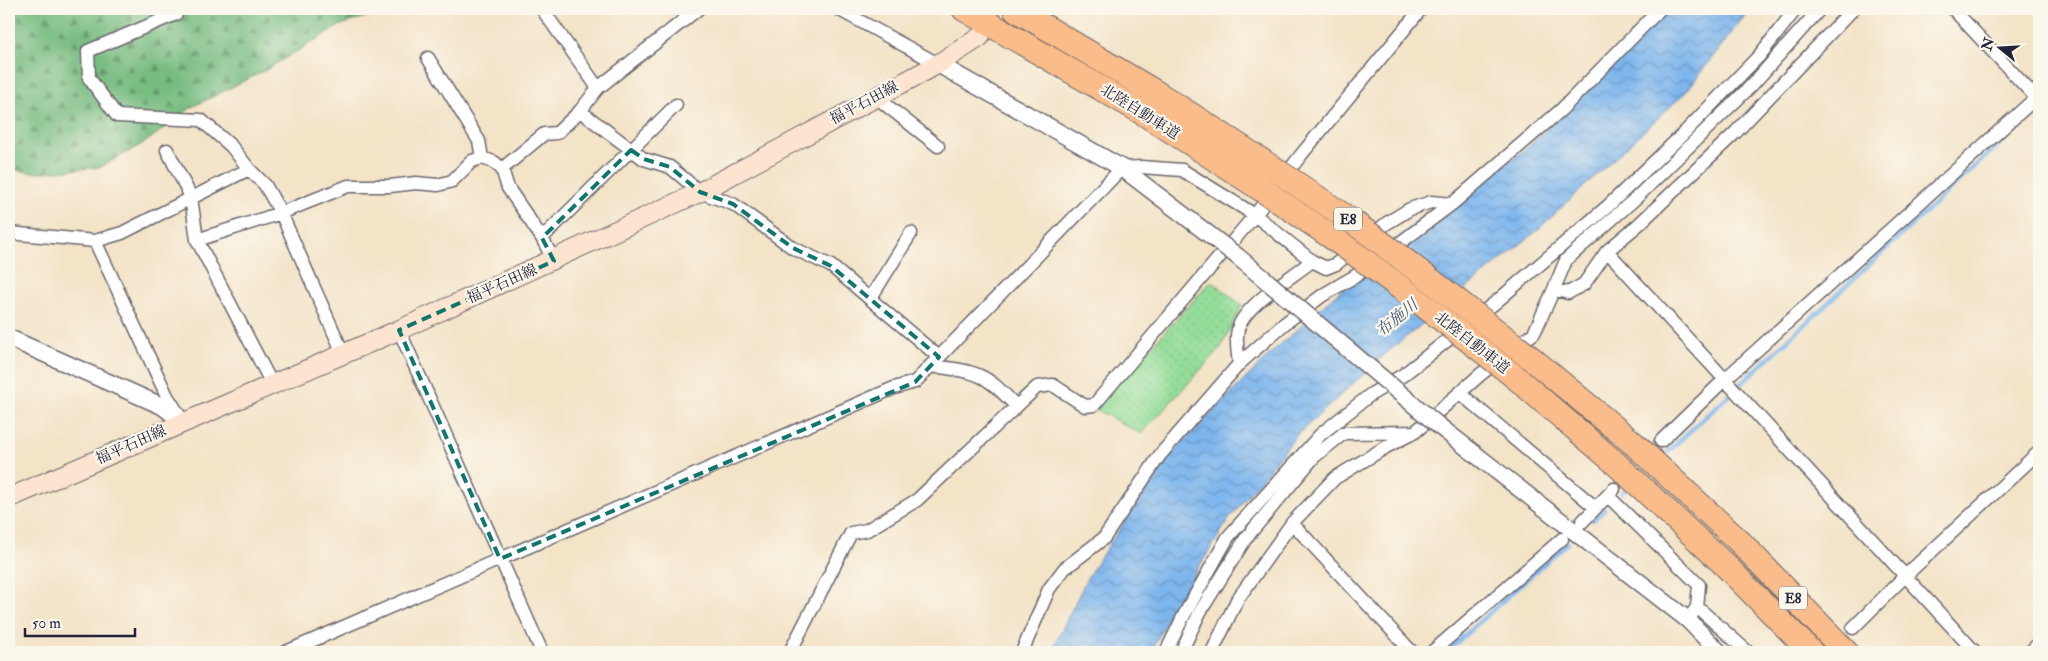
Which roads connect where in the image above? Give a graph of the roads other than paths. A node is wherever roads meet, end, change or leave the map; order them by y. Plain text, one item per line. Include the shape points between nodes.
1 (542, 9) edge
2 (698, 9) edge
3 (838, 9) edge
4 (964, 9) edge
5 (1015, 9) edge
6 (1421, 9) edge
7 (1660, 9) edge
8 (1796, 9) edge
9 (1820, 9) edge
10 (1853, 9) edge
11 (1952, 9) edge
12 (176, 14) dead end
13 (980, 37) dead end
14 (428, 58) dead end
15 (938, 64) junction
16 (598, 88) junction
17 (876, 97) junction
18 (2038, 98) edge
19 (676, 105) dead end
20 (580, 111) junction
21 (938, 146) dead end
22 (167, 150) dead end
23 (632, 150) junction
24 (482, 158) junction
25 (249, 168) junction
26 (1122, 168) junction
27 (502, 169) junction
28 (700, 192) junction
29 (191, 197) junction
30 (1452, 204) junction
31 (281, 214) junction
32 (1255, 215) junction
33 (9, 233) edge
34 (911, 233) dead end
35 (542, 238) junction
36 (197, 240) junction
37 (95, 241) junction
38 (1607, 251) junction
39 (554, 261) junction
40 (1312, 262) junction
41 (1554, 289) junction
42 (870, 299) junction
43 (399, 330) junction
44 (9, 338) edge
45 (343, 353) junction
46 (939, 357) junction
47 (1239, 364) junction
48 (930, 366) junction
49 (1724, 379) junction
50 (272, 384) junction
51 (1461, 394) junction
52 (1016, 406) junction
53 (184, 422) junction
54 (1415, 432) junction
55 (1662, 441) tunnel mouth
56 (2039, 452) edge
57 (9, 498) edge
58 (1596, 508) junction
59 (1582, 522) dead end
60 (1292, 523) junction
61 (1562, 539) dead end
62 (500, 559) junction
63 (1906, 575) junction
64 (1692, 613) junction
65 (1853, 628) dead end
66 (2039, 644) edge
67 (286, 652) edge
68 (542, 652) edge
69 (790, 652) edge
70 (1022, 652) edge
71 (1166, 652) edge
72 (1181, 652) edge
73 (1212, 652) edge
74 (1412, 652) edge
75 (1432, 652) edge
76 (1719, 652) edge
77 (1748, 652) edge
78 (1811, 652) edge
79 (1846, 652) edge
80 (1976, 652) edge
81 (2030, 652) edge

1 - 16 street
2 - 16 street
3 - 15 street
4 - 78 highway, 北陸自動車道 / E8, bridge via 1140,111 1240,174 1427,307 1614,460
5 - 79 highway, 北陸自動車道 / E8, bridge via 1254,154 1446,291 1633,443 1740,543
6 - 32 street
7 - 30 street via 1560,110
8 - 71 street via 1759,56 1608,206 1496,302 1321,434 1228,537
9 - 41 street via 1751,86 1636,198 1566,260
10 - 38 street via 1735,133
11 - 18 street
12 - 25 street via 88,51 89,78 117,116 201,120
13 - 15 main road, 福平石田線
14 - 24 street via 479,141
15 - 17 main road, 福平石田線
15 - 26 street
16 - 20 street
17 - 21 street
17 - 28 main road, 福平石田線
18 - 49 street
19 - 23 street
20 - 23 street
20 - 27 street via 557,133 544,134
22 - 29 street
23 - 28 street via 644,159 670,167
23 - 35 street
24 - 27 street
24 - 31 street via 472,162 452,181 438,185 348,186
25 - 29 street
25 - 31 street via 265,185
26 - 32 street via 1182,170
26 - 46 street
26 - 64 street, bridge via 1237,256 1439,426
27 - 35 street via 508,188
28 - 39 main road, 福平石田線
28 - 42 street via 733,204 793,248 831,266
29 - 36 street
29 - 37 street via 122,234
30 - 40 street via 1431,202 1410,209 1336,264 1326,268
30 - 47 street via 1357,275 1284,324
31 - 36 street
31 - 45 street
32 - 40 street
32 - 52 street via 1094,404 1085,406 1053,385 1037,387
33 - 37 street
34 - 42 street
35 - 39 street
36 - 50 street
37 - 53 street via 168,396
38 - 41 street via 1584,284 1568,293
38 - 49 street
39 - 43 main road, 福平石田線
40 - 47 street via 1245,314 1238,329
41 - 51 street via 1534,333 1481,374
42 - 46 street
43 - 45 main road, 福平石田線
43 - 62 street
44 - 53 street via 162,406
45 - 50 main road, 福平石田線
46 - 48 street
47 - 70 street via 1160,455 1104,538 1064,569 1049,589
48 - 52 street via 980,376
48 - 62 street via 915,382 894,388
49 - 55 street
49 - 63 street
50 - 53 main road, 福平石田線
51 - 54 street
51 - 58 street
52 - 69 street via 917,500 867,530 851,533
53 - 57 main road, 福平石田線
54 - 60 street via 1335,478
54 - 72 street via 1344,433 1314,458 1246,538 1200,612
56 - 63 street
58 - 59 street
58 - 64 street via 1611,492 1699,585
60 - 73 street via 1237,600
60 - 74 street
61 - 75 street
62 - 67 street
62 - 68 street
63 - 65 street
63 - 80 street
64 - 76 street
64 - 77 street
66 - 81 street

